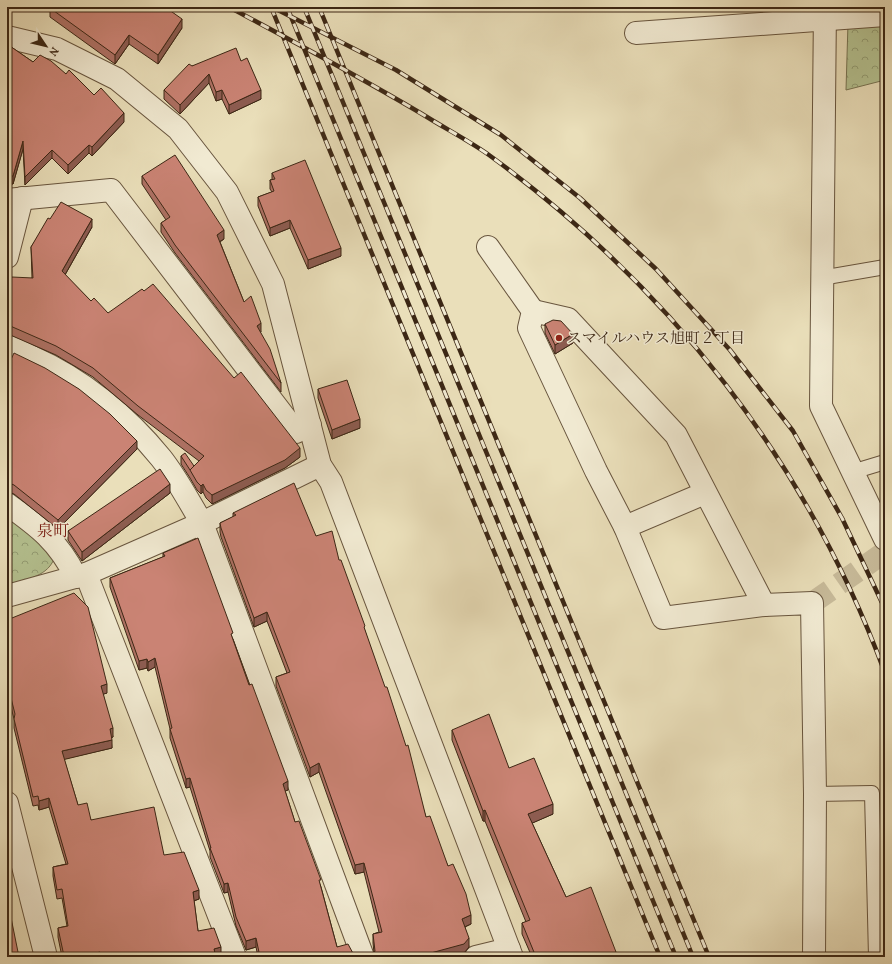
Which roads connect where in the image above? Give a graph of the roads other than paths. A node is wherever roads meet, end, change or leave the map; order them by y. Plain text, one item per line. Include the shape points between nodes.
1 (825, 13) edge
2 (885, 15) edge
3 (636, 33) dead end
4 (7, 37) edge
5 (14, 199) edge
6 (488, 247) dead end
7 (7, 257) edge
8 (885, 267) edge
9 (821, 278) junction
10 (533, 311) junction
11 (7, 346) edge
12 (310, 426) junction
13 (885, 462) edge
14 (320, 465) junction
15 (852, 472) junction
16 (705, 494) junction
17 (7, 504) edge
18 (202, 523) junction
19 (625, 527) junction
20 (885, 539) edge
21 (81, 576) junction
22 (7, 596) edge
23 (764, 605) junction
24 (816, 794) junction
25 (7, 803) edge
26 (510, 953) edge
27 (46, 957) edge
28 (235, 957) edge
29 (363, 957) edge
30 (476, 957) edge
31 (814, 957) edge
32 (876, 957) edge

1 - 2 street
1 - 3 street
1 - 9 street
4 - 12 street via 57,49 117,79 178,129 227,192 272,284
5 - 7 street
5 - 12 street via 111,190 296,432
6 - 10 street
8 - 9 lane
9 - 15 street via 821,406
10 - 16 street via 568,319 676,435
10 - 19 street via 529,328
11 - 18 street via 76,380 140,433 172,473
12 - 14 street
13 - 15 lane
14 - 18 street
14 - 26 street via 331,482
15 - 20 street
16 - 19 street
16 - 23 street
17 - 21 street via 42,530
18 - 21 street
18 - 29 street
19 - 23 street via 662,618
21 - 22 street
21 - 28 street
23 - 24 street via 812,603
24 - 31 street
24 - 32 lane via 872,793
25 - 27 street
26 - 30 street

